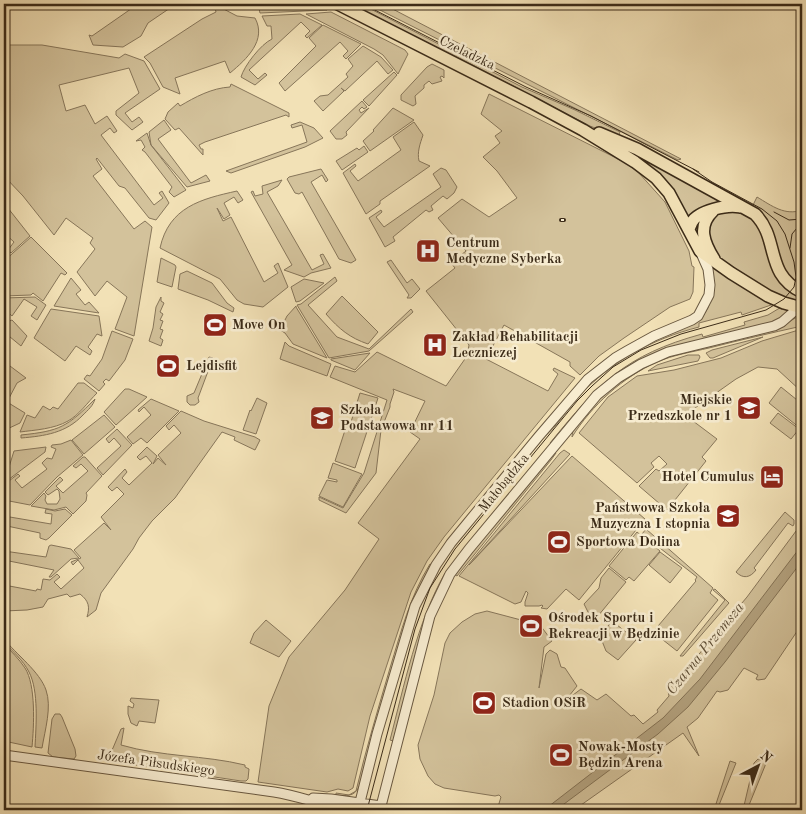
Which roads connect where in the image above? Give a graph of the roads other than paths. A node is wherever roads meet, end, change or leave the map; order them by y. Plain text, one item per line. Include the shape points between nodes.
1 (338, 4) edge
2 (583, 130) junction
3 (747, 208) junction
4 (714, 210) junction
5 (690, 229) junction
6 (700, 251) junction
7 (716, 263) junction
8 (802, 292) edge
9 (800, 308) edge
10 (4, 755) edge
11 (364, 789) junction
12 (341, 806) edge
13 (359, 807) edge
14 (381, 808) edge
15 (350, 810) edge

1 - 2 main road, Czeladzka
2 - 3 main road, Czeladzka via 631,146
2 - 5 main road, Czeladzka via 656,178
3 - 4 main road via 729,206
3 - 8 main road, Czeladzka via 765,226 780,273
4 - 5 main road via 698,216
4 - 7 main road via 705,221 703,235
5 - 6 main road, Czeladzka
6 - 7 main road, Małobądzka
6 - 11 street, Małobądzka via 708,269 710,295 698,316 627,351 588,379 436,565 415,606 376,734
7 - 9 main road, Małobądzka via 768,296
9 - 14 street, Małobądzka via 774,326 678,349 641,364 597,395 562,435 460,562 438,596 421,647
10 - 12 street, Józefa Piłsudskiego via 274,792
11 - 12 street
11 - 13 street, Małobądzka
12 - 13 street, Józefa Piłsudskiego
12 - 15 street, Józefa Piłsudskiego
13 - 14 street, Józefa Piłsudskiego

